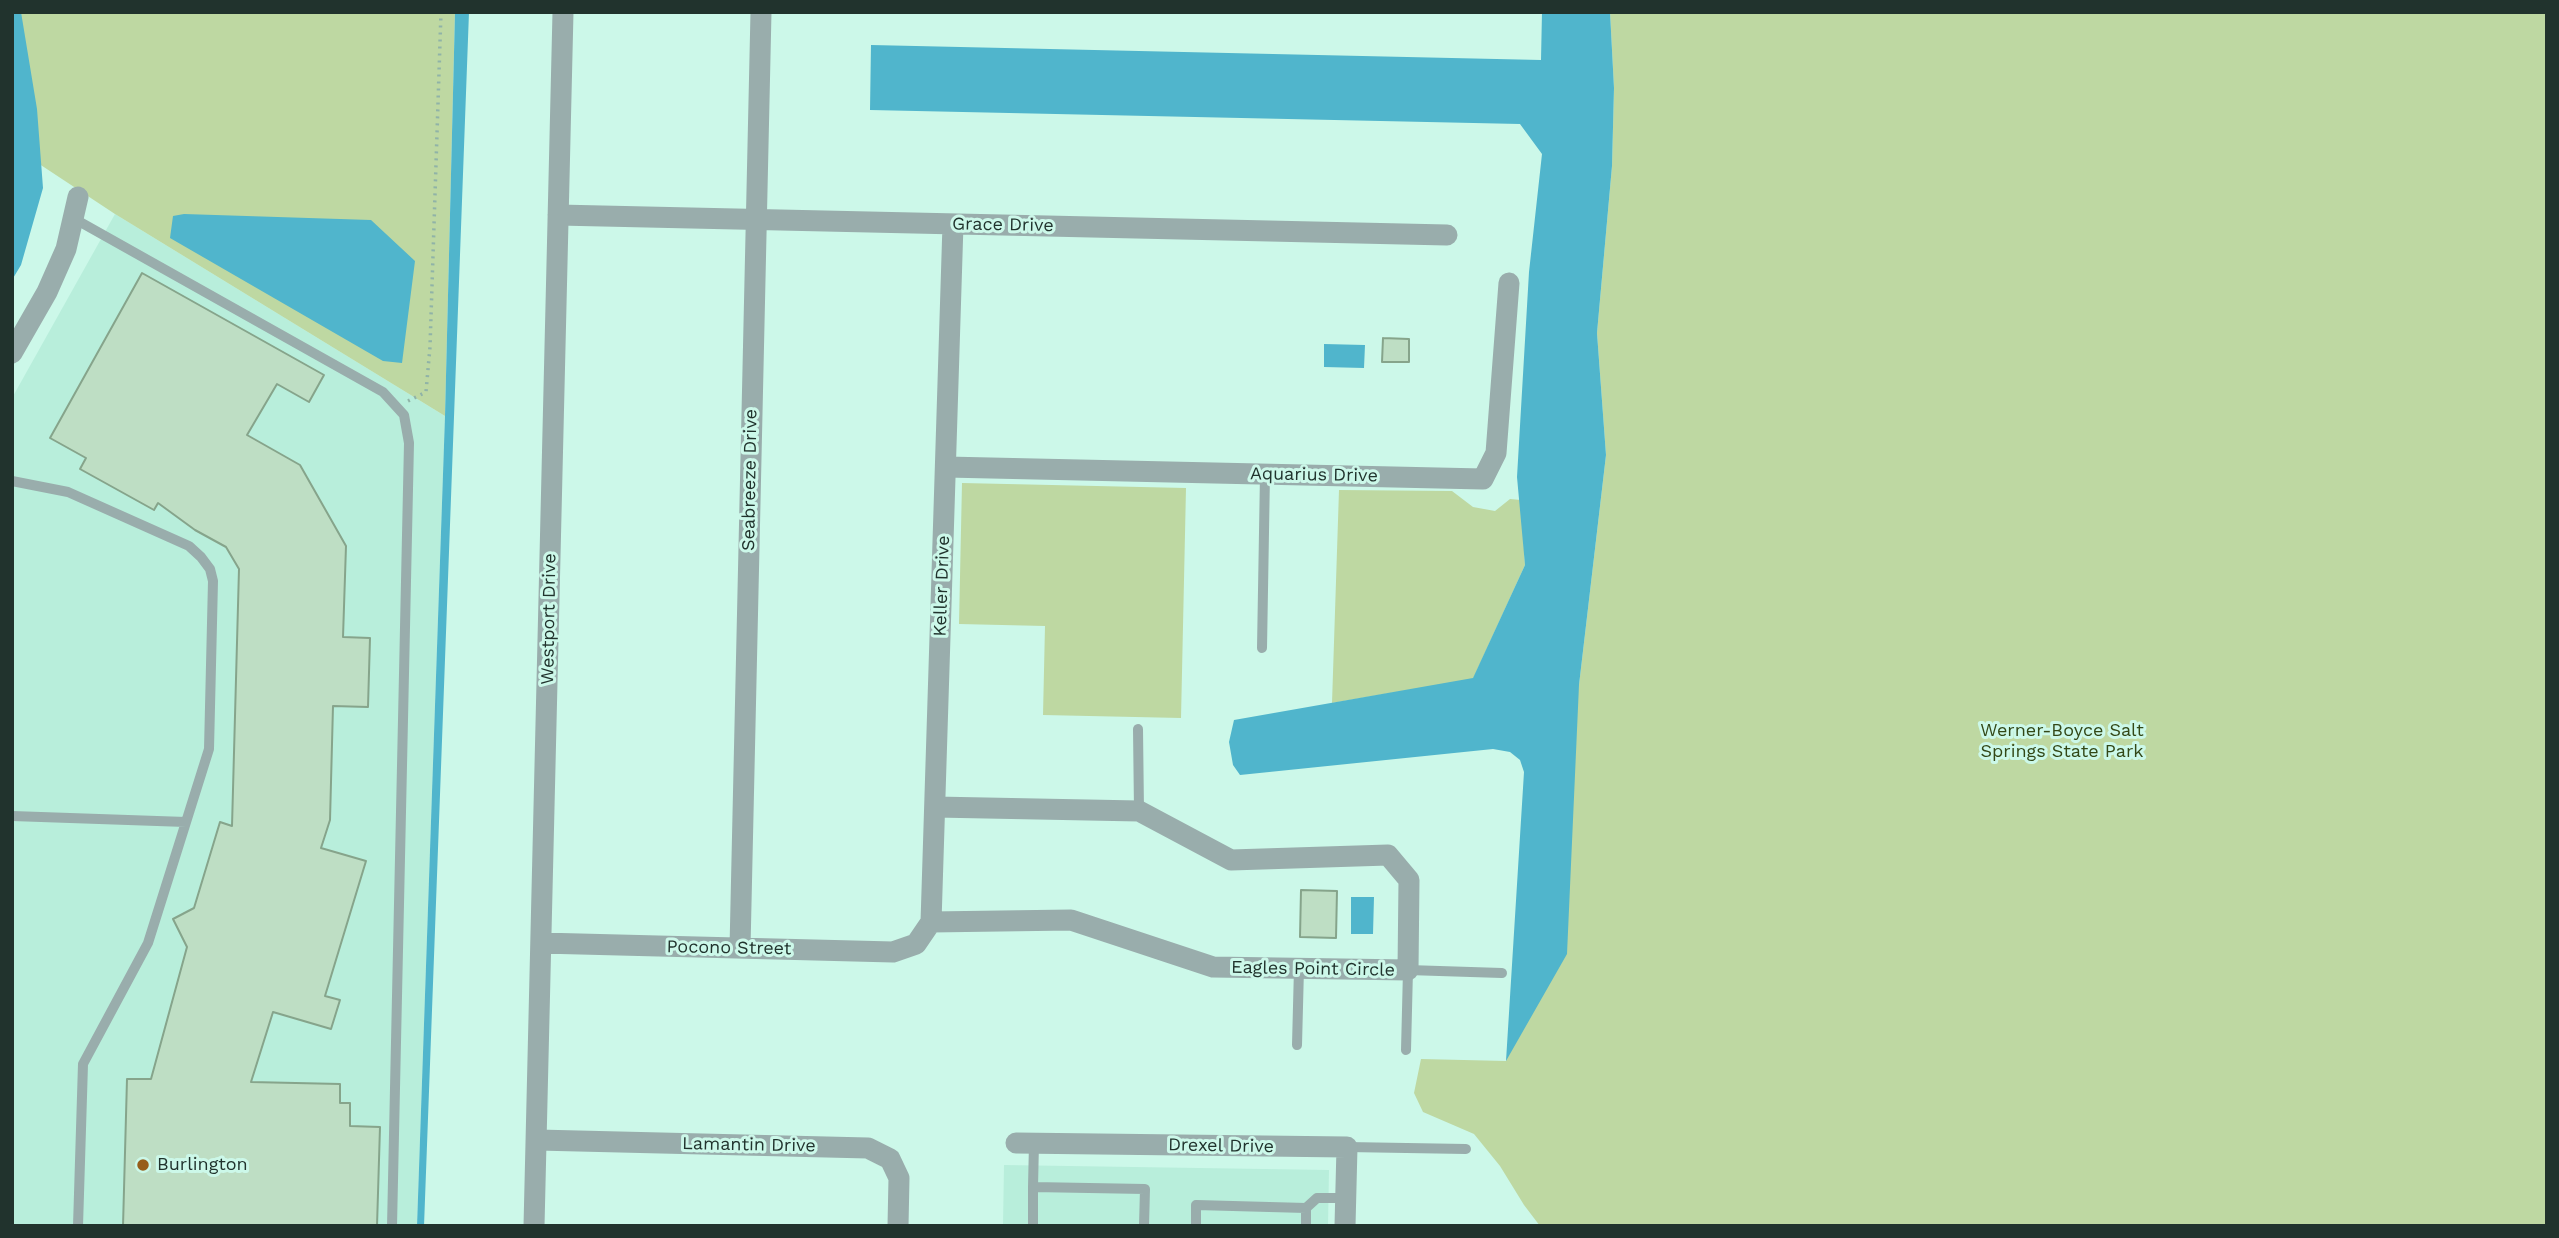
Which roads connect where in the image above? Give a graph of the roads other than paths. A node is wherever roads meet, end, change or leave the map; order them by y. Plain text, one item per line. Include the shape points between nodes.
1 (563, 12) edge
2 (761, 12) edge
3 (78, 197) dead end
4 (558, 215) junction
5 (73, 218) junction
6 (756, 219) junction
7 (953, 224) junction
8 (1447, 235) dead end
9 (1509, 284) dead end
10 (12, 353) edge
11 (946, 467) junction
12 (1265, 474) junction
13 (12, 481) edge
14 (1262, 648) dead end
15 (1138, 729) dead end
16 (935, 807) junction
17 (1139, 811) junction
18 (12, 816) edge
19 (186, 822) junction
20 (931, 922) junction
21 (541, 943) junction
22 (740, 948) junction
23 (1299, 968) junction
24 (1408, 970) junction
25 (1502, 973) dead end
26 (1297, 1045) dead end
27 (1406, 1050) dead end
28 (537, 1140) junction
29 (1025, 1143) joint
30 (1347, 1147) junction
31 (1466, 1149) dead end
32 (1033, 1187) junction
33 (1346, 1198) junction
34 (1306, 1208) junction
35 (78, 1226) edge
36 (391, 1226) edge
37 (534, 1226) edge
38 (898, 1226) edge
39 (1032, 1226) edge
40 (1144, 1226) edge
41 (1196, 1226) edge
42 (1306, 1226) edge
43 (1345, 1226) edge

1 - 4 street, Westport Drive
2 - 6 street, Seabreeze Drive
3 - 5 street
4 - 6 street, Grace Drive
4 - 21 street, Westport Drive
5 - 10 street via 66,250
5 - 36 lane via 383,392 404,415 409,443
6 - 7 street, Grace Drive
6 - 22 street, Seabreeze Drive
7 - 8 street, Grace Drive
7 - 11 street, Keller Drive
9 - 12 street, Aquarius Drive via 1496,453 1483,479
11 - 12 street, Aquarius Drive
11 - 16 street, Keller Drive
12 - 14 lane
13 - 19 lane via 68,492 189,546 210,569 214,593 209,749
15 - 17 lane
16 - 17 street, Eagles Point Circle
16 - 20 street, Keller Drive
17 - 24 street, Eagles Point Circle via 1231,860 1388,855 1409,880
18 - 19 lane
19 - 35 lane via 148,943 83,1064
20 - 22 street, Pocono Street via 916,944 894,952
20 - 23 street, Eagles Point Circle via 1071,920 1213,967
21 - 22 street, Pocono Street
21 - 28 street, Westport Drive
23 - 24 street, Eagles Point Circle
23 - 26 lane
24 - 25 lane
24 - 27 lane
28 - 37 street, Westport Drive
28 - 38 street, Lamantin Drive via 869,1148 891,1159 899,1178
29 - 30 street, Drexel Drive
29 - 32 lane
30 - 31 lane
30 - 33 street
32 - 39 lane
32 - 40 lane via 1145,1189
33 - 34 lane via 1317,1198
33 - 43 street
34 - 41 lane via 1196,1205
34 - 42 lane

